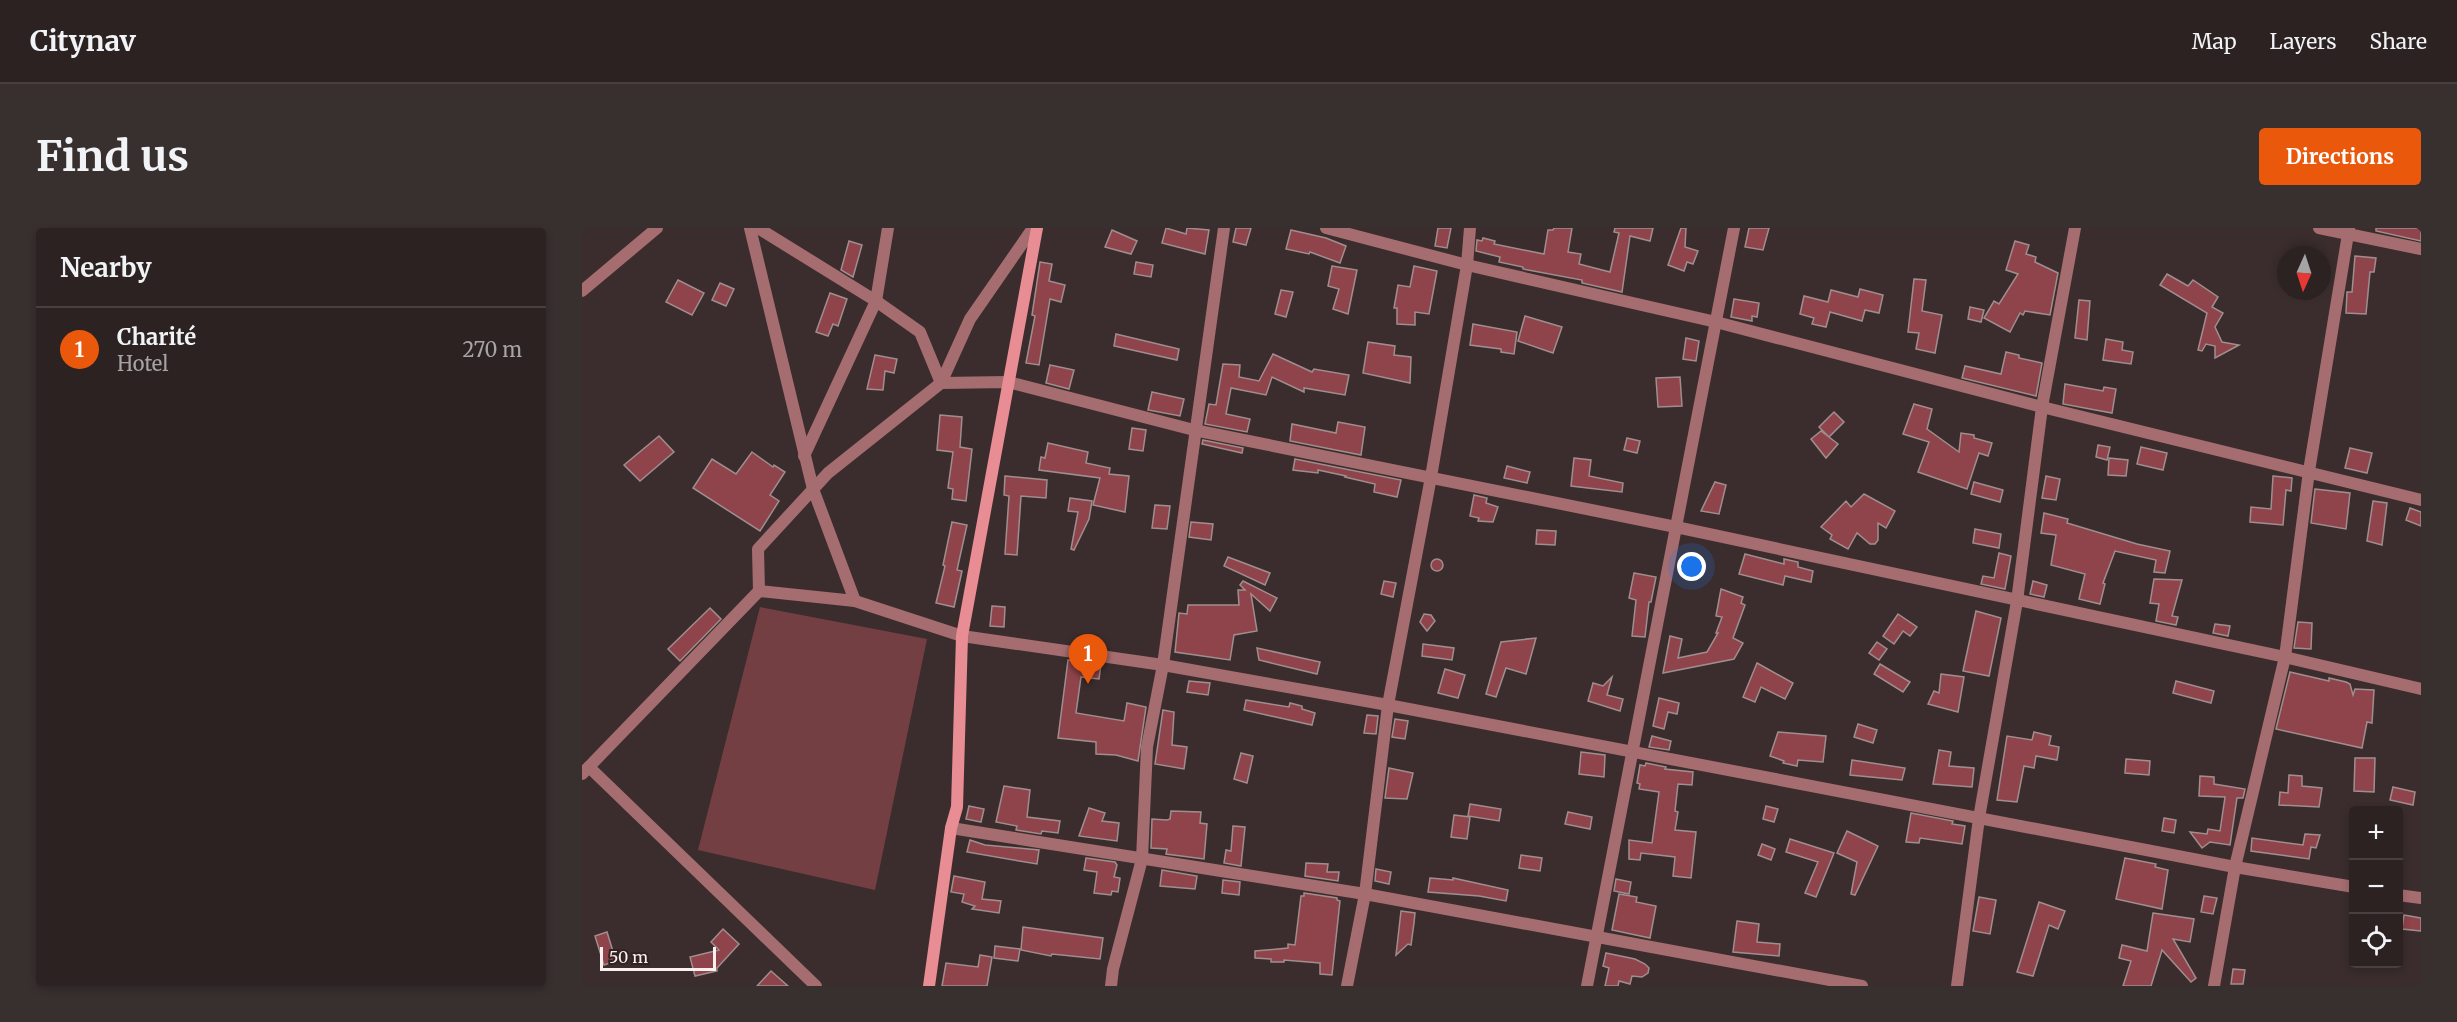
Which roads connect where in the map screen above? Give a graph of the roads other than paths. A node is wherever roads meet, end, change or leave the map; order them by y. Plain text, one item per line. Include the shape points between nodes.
1 (657, 228) edge
2 (750, 228) edge
3 (758, 228) edge
4 (888, 228) edge
5 (1033, 228) edge
6 (1037, 228) edge
7 (1224, 228) edge
8 (1326, 228) edge
9 (1470, 228) edge
10 (1734, 228) edge
11 (2075, 228) edge
12 (2319, 228) edge
13 (2348, 231) edge
14 (2421, 249) edge
15 (1467, 265) junction
16 (582, 291) edge
17 (876, 302) junction
18 (1716, 322) junction
19 (1008, 382) junction
20 (940, 383) junction
21 (2042, 407) junction
22 (1194, 430) junction
23 (804, 456) junction
24 (2309, 471) junction
25 (1431, 477) junction
26 (813, 489) junction
27 (2421, 500) edge
28 (1676, 527) junction
29 (759, 591) junction
30 (855, 601) junction
31 (2017, 601) junction
32 (962, 636) junction
33 (2285, 657) junction
34 (1163, 665) junction
35 (2421, 689) edge
36 (1388, 705) junction
37 (1632, 752) junction
38 (585, 771) edge
39 (1979, 818) junction
40 (951, 828) junction
41 (1142, 859) junction
42 (2235, 867) junction
43 (2349, 886) edge
44 (1365, 894) junction
45 (2403, 896) edge
46 (2421, 898) edge
47 (1597, 937) junction
48 (816, 986) edge
49 (929, 986) edge
50 (1111, 986) edge
51 (1347, 986) edge
52 (1587, 986) edge
53 (1862, 986) edge
54 (1958, 986) edge
55 (2214, 986) edge

1 - 16 street
2 - 23 street
3 - 17 street
4 - 17 street
5 - 20 street via 970,319
6 - 19 main road
7 - 22 street
8 - 15 street
9 - 15 street
10 - 18 street
11 - 21 street
12 - 13 street
13 - 14 street
13 - 24 street
15 - 18 street
15 - 25 street
17 - 20 street via 920,332
17 - 23 street
18 - 21 street
18 - 28 street
19 - 20 street
19 - 22 street
19 - 32 main road
20 - 26 street
21 - 24 street
21 - 31 street
22 - 25 street
22 - 34 street
23 - 26 street
24 - 27 street
24 - 33 street
25 - 28 street
25 - 36 street
26 - 29 street via 758,549
26 - 30 street
28 - 31 street
28 - 37 street
29 - 30 street
29 - 38 street
30 - 32 street
31 - 33 street
31 - 39 street
32 - 34 street
32 - 40 main road via 957,807
33 - 35 street
33 - 42 street
34 - 36 street
34 - 41 street via 1147,747
36 - 37 street
36 - 44 street
37 - 39 street
37 - 47 street
38 - 48 street
39 - 42 street
39 - 54 street
40 - 41 street
40 - 49 main road
41 - 44 street
41 - 50 street
42 - 43 street
42 - 55 street
44 - 47 street
44 - 51 street
45 - 46 street
47 - 52 street
47 - 53 street

